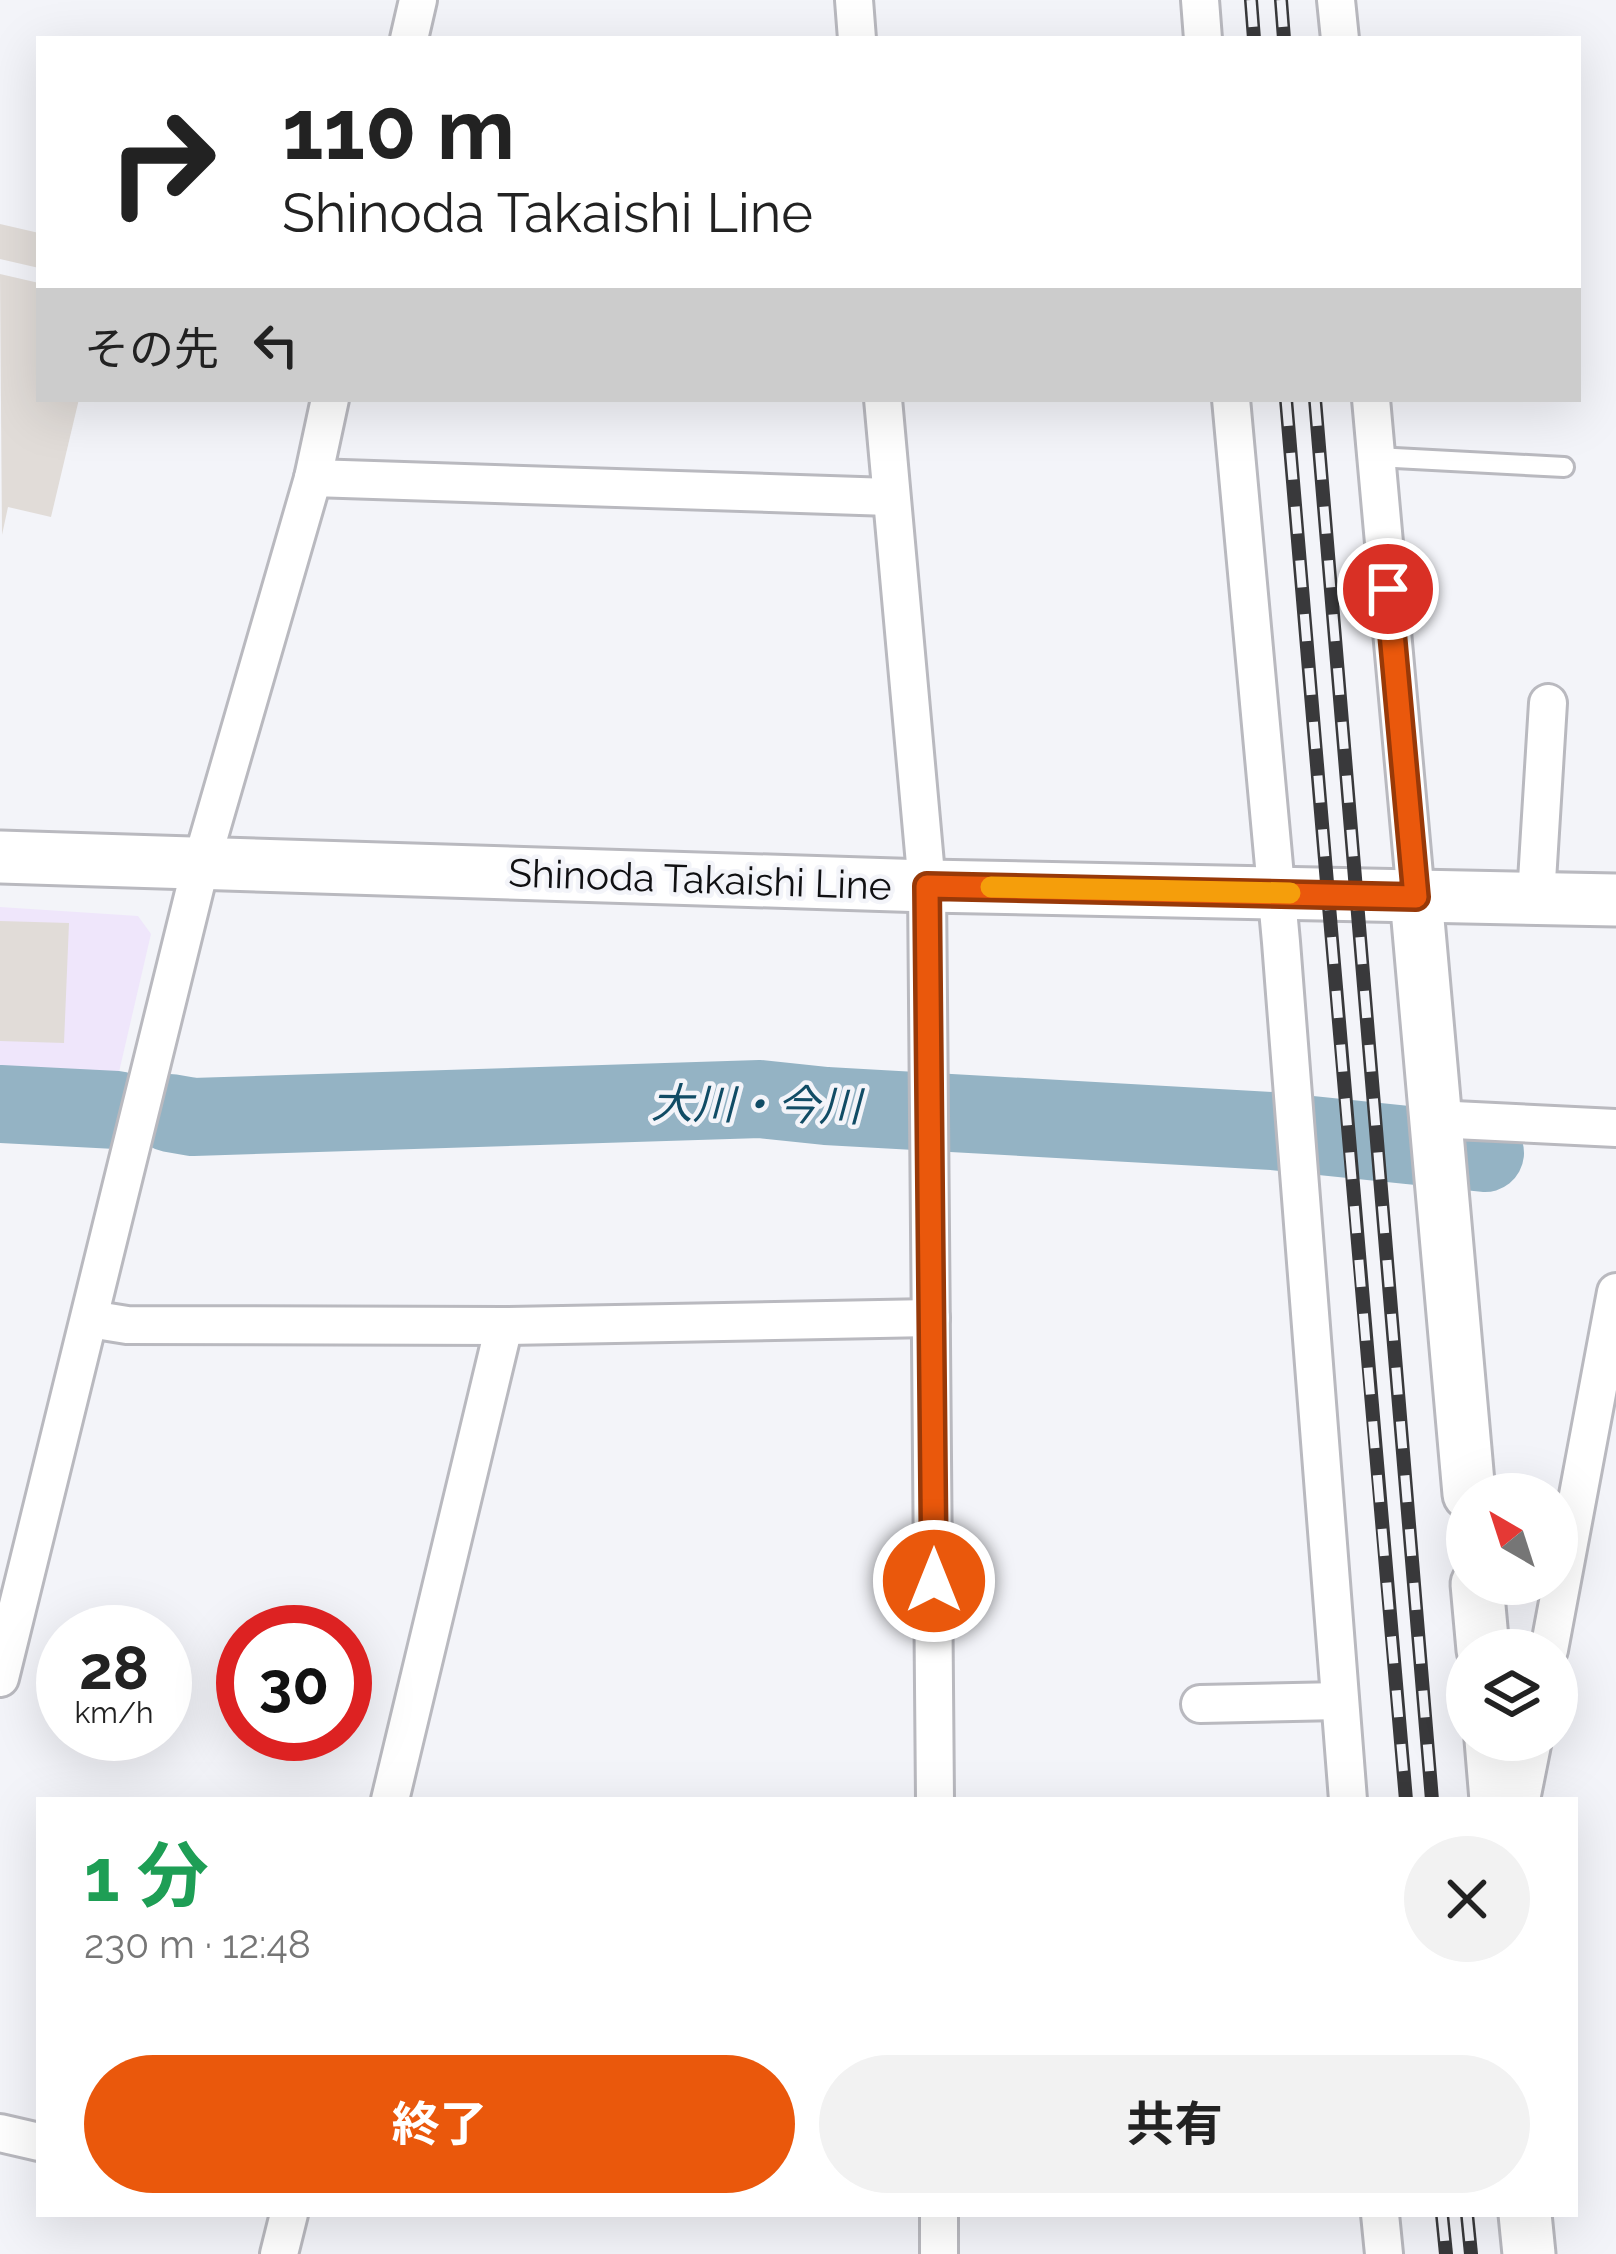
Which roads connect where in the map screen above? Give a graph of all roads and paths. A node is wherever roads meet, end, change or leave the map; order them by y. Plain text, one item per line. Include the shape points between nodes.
1 (418, 0) edge
2 (854, 0) edge
3 (1200, 0) edge
4 (1336, 0) edge
5 (411, 36) edge
6 (856, 36) edge
7 (1203, 36) edge
8 (1340, 36) edge
9 (329, 402) edge
10 (883, 402) edge
11 (1231, 402) edge
12 (1371, 402) edge
13 (1376, 457) junction
14 (1564, 467) dead end
15 (313, 478) junction
16 (890, 497) junction
17 (1548, 703) dead end
18 (0, 857) edge
19 (202, 864) junction
20 (927, 886) junction
21 (1277, 892) junction
22 (1416, 897) junction
23 (1536, 897) junction
24 (1616, 900) edge
25 (1616, 1128) edge
26 (1436, 1142) junction
27 (1616, 1292) edge
28 (932, 1318) junction
29 (90, 1319) junction
30 (504, 1327) junction
31 (1612, 1341) edge
32 (1467, 1473) edge
33 (1553, 1629) edge
34 (0, 1678) edge
35 (1340, 1701) junction
36 (1200, 1704) dead end
37 (1493, 1761) edge
38 (1529, 1761) edge
39 (391, 1797) edge
40 (935, 1797) edge
41 (1348, 1797) edge
42 (1496, 1797) edge
43 (1522, 1797) edge
44 (0, 2133) edge
45 (36, 2141) edge
46 (288, 2217) edge
47 (939, 2217) edge
48 (1381, 2217) edge
49 (1525, 2217) edge
50 (279, 2254) edge
51 (939, 2254) edge
52 (1384, 2254) edge
53 (1528, 2254) edge

1 - 5 street
2 - 6 street
3 - 7 street
4 - 8 street
9 - 15 street
10 - 16 street
11 - 21 street
12 - 13 street
13 - 14 lane
13 - 22 street
15 - 16 street
15 - 19 street
16 - 20 street
17 - 23 street
18 - 19 main road, Shinoda Takaishi Line
19 - 20 main road, Shinoda Takaishi Line
19 - 29 street
20 - 21 main road, Shinoda Takaishi Line
20 - 28 street
21 - 22 main road, Shinoda Takaishi Line
21 - 35 street
22 - 23 main road, Shinoda Takaishi Line
22 - 26 main road
23 - 24 main road, Shinoda Takaishi Line
25 - 26 street
26 - 32 main road
27 - 31 street
28 - 30 street
28 - 40 street
29 - 30 street
29 - 34 street
30 - 39 street
31 - 33 street
35 - 36 street
35 - 41 street
37 - 42 main road
38 - 43 street
44 - 45 street
46 - 50 street
47 - 51 street
48 - 52 street
49 - 53 main road

